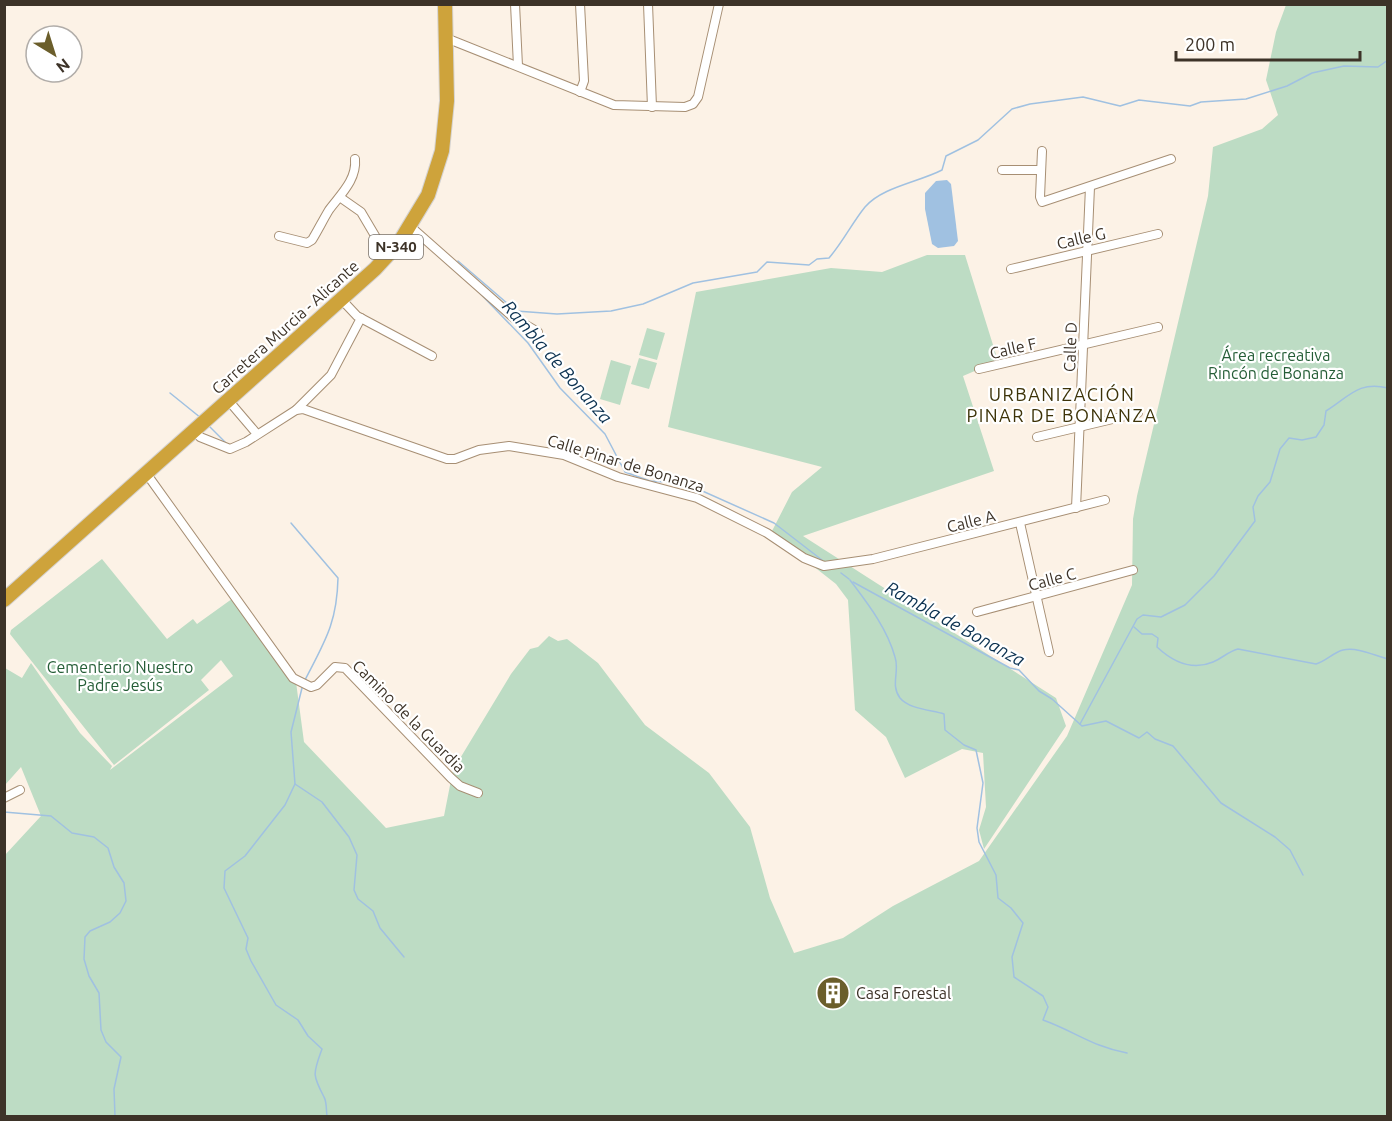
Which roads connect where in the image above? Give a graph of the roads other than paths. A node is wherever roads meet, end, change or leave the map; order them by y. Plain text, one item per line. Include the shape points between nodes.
1 (445, 4) edge
2 (515, 4) edge
3 (580, 4) edge
4 (648, 4) edge
5 (719, 4) edge
6 (446, 38) junction
7 (518, 66) junction
8 (580, 92) junction
9 (652, 107) junction
10 (1042, 151) dead end
11 (355, 159) dead end
12 (1171, 159) dead end
13 (1002, 170) dead end
14 (1041, 170) junction
15 (1090, 187) junction
16 (341, 198) junction
17 (411, 226) junction
18 (1158, 234) dead end
19 (279, 236) dead end
20 (1088, 250) junction
21 (387, 256) junction
22 (1011, 269) dead end
23 (341, 299) junction
24 (361, 318) junction
25 (1158, 327) dead end
26 (538, 332) dead end
27 (1084, 345) junction
28 (432, 356) dead end
29 (979, 369) dead end
30 (228, 400) junction
31 (296, 410) junction
32 (1138, 413) dead end
33 (200, 425) junction
34 (1080, 427) junction
35 (257, 434) junction
36 (1037, 437) dead end
37 (147, 473) junction
38 (1105, 500) dead end
39 (1076, 508) junction
40 (1020, 523) junction
41 (843, 566) joint
42 (1133, 570) dead end
43 (1036, 597) junction
44 (4, 600) edge
45 (977, 612) dead end
46 (1049, 652) dead end
47 (20, 790) dead end
48 (478, 793) dead end
49 (4, 798) edge

1 - 6 highway, Carretera Murcia - Alicante / N-340
2 - 7 street
3 - 8 street via 584,81
4 - 9 street
5 - 9 street via 698,97 685,106
6 - 7 street
6 - 17 highway, Carretera Murcia - Alicante / N-340 via 447,118 442,151 428,195
7 - 8 street
8 - 9 street via 614,105
10 - 14 street
11 - 16 street via 353,175
12 - 15 street
13 - 14 street
14 - 15 street via 1042,202
15 - 20 street, Calle D
16 - 19 street via 310,242
16 - 21 street via 361,212
17 - 21 highway, Carretera Murcia - Alicante / N-340
17 - 26 street via 514,318
18 - 20 street, Calle G
20 - 22 street, Calle G
20 - 27 street, Calle D
21 - 23 highway, Carretera Murcia - Alicante / N-340
23 - 24 street
23 - 30 highway, Carretera Murcia - Alicante / N-340
24 - 28 street
24 - 31 street via 331,375
25 - 27 street, Calle F
27 - 29 street, Calle F
27 - 34 street, Calle D
30 - 33 highway, Carretera Murcia - Alicante / N-340
30 - 35 street
31 - 35 street
31 - 41 street, Calle Pinar de Bonanza via 310,411 447,459 508,446 564,455 618,477 697,498 767,533 814,564
32 - 34 street
33 - 35 street via 200,437 230,449
33 - 37 highway, Carretera Murcia - Alicante / N-340
34 - 36 street
34 - 39 street, Calle D
37 - 44 highway, Carretera Murcia - Alicante / N-340
37 - 48 street, Camino de la Guardia via 293,678 311,687 335,667 345,668 451,778
38 - 39 street, Calle A
39 - 40 street, Calle A
40 - 41 street, Calle A
40 - 43 street
42 - 43 street, Calle C
43 - 45 street, Calle C
43 - 46 street
47 - 49 street

